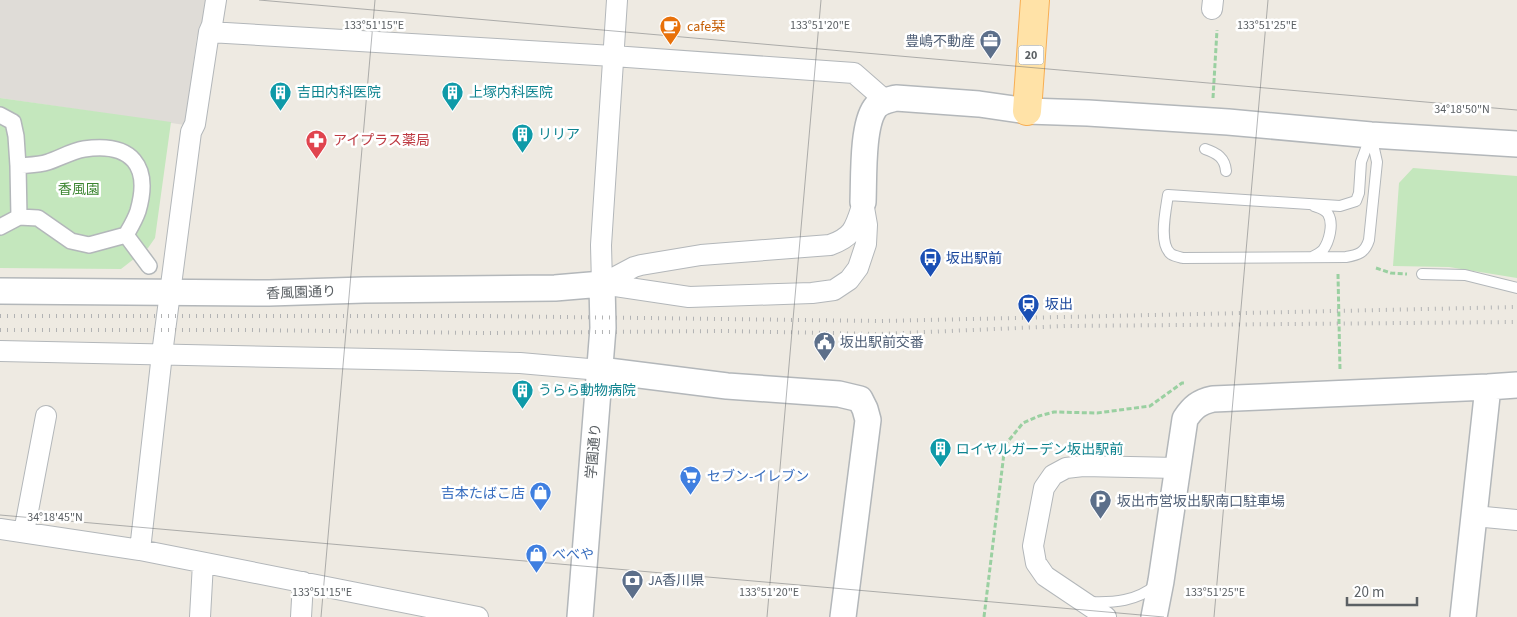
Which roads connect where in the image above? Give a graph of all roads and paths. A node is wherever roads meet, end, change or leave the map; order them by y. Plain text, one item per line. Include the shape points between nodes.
1 (216, 0) edge
2 (617, 0) edge
3 (1035, 0) edge
4 (1213, 5) edge
5 (209, 32) junction
6 (613, 56) junction
7 (886, 100) junction
8 (1212, 100) dead end
9 (1027, 111) junction
10 (0, 115) edge
11 (1371, 135) junction
12 (1517, 144) edge
13 (1205, 149) dead end
14 (18, 166) junction
15 (1226, 171) dead end
16 (863, 202) junction
17 (1306, 204) junction
18 (19, 217) junction
19 (0, 227) edge
20 (126, 235) junction
21 (1312, 258) junction
22 (149, 266) dead end
23 (1376, 268) dead end
24 (1338, 273) dead end
25 (1422, 274) joint
26 (602, 284) junction
27 (1517, 288) edge
28 (0, 291) edge
29 (170, 292) junction
30 (0, 351) edge
31 (162, 354) junction
32 (600, 370) junction
33 (1341, 376) dead end
34 (1517, 385) edge
35 (1488, 388) junction
36 (46, 416) dead end
37 (1177, 468) junction
38 (1474, 516) junction
39 (1517, 520) edge
40 (0, 529) edge
41 (24, 532) junction
42 (140, 550) junction
43 (203, 564) junction
44 (1161, 581) junction
45 (303, 582) junction
46 (1083, 601) junction
47 (200, 617) edge
48 (301, 617) edge
49 (478, 617) edge
50 (580, 617) edge
51 (843, 617) edge
52 (1106, 617) edge
53 (1154, 617) edge
54 (1463, 617) edge

1 - 5 street
2 - 6 street
3 - 9 main road, 20
4 - 8 path via 1218,13
5 - 6 street
5 - 29 street via 195,124 191,132
6 - 7 street via 854,73
6 - 26 street via 601,245
7 - 9 street via 979,104
7 - 16 street via 876,106 870,118
9 - 11 street via 1228,122
10 - 14 street via 13,122
11 - 12 street
11 - 17 lane via 1361,162 1356,201 1340,206
11 - 21 lane via 1377,162 1366,249 1356,256
13 - 15 lane via 1223,160
14 - 18 street
14 - 20 street via 46,163 83,149 110,148 132,156 140,169 142,194
16 - 26 street via 850,235 830,245 701,256 634,267
16 - 26 street via 866,244 858,268 849,280 834,290 812,294 689,297
17 - 21 lane via 1322,208 1330,220 1327,242 1322,251
17 - 21 lane via 1168,194 1164,240 1172,254 1183,258
18 - 19 street
18 - 20 street via 38,218 71,241 90,245
20 - 22 street
23 - 25 path via 1391,273
24 - 33 path
25 - 27 lane via 1465,276
26 - 29 street, 香風園通り via 555,288
26 - 32 street, 学園通り
28 - 29 street, 香風園通り
29 - 31 street
30 - 31 street
31 - 32 street via 510,362
31 - 42 street
32 - 50 street, 学園通り
32 - 51 street via 727,386 839,394 860,399 868,420
34 - 35 street
35 - 37 street via 1201,402 1191,409 1186,420
35 - 38 street
36 - 41 street
37 - 44 street
37 - 46 street via 1083,466 1066,468 1053,475 1044,488 1033,546 1036,563 1045,576
38 - 39 street
38 - 54 street
40 - 41 street
41 - 42 street
42 - 43 street
43 - 45 street
43 - 47 street
44 - 46 lane via 1129,599
44 - 53 street
45 - 48 street
45 - 49 street
46 - 52 street

